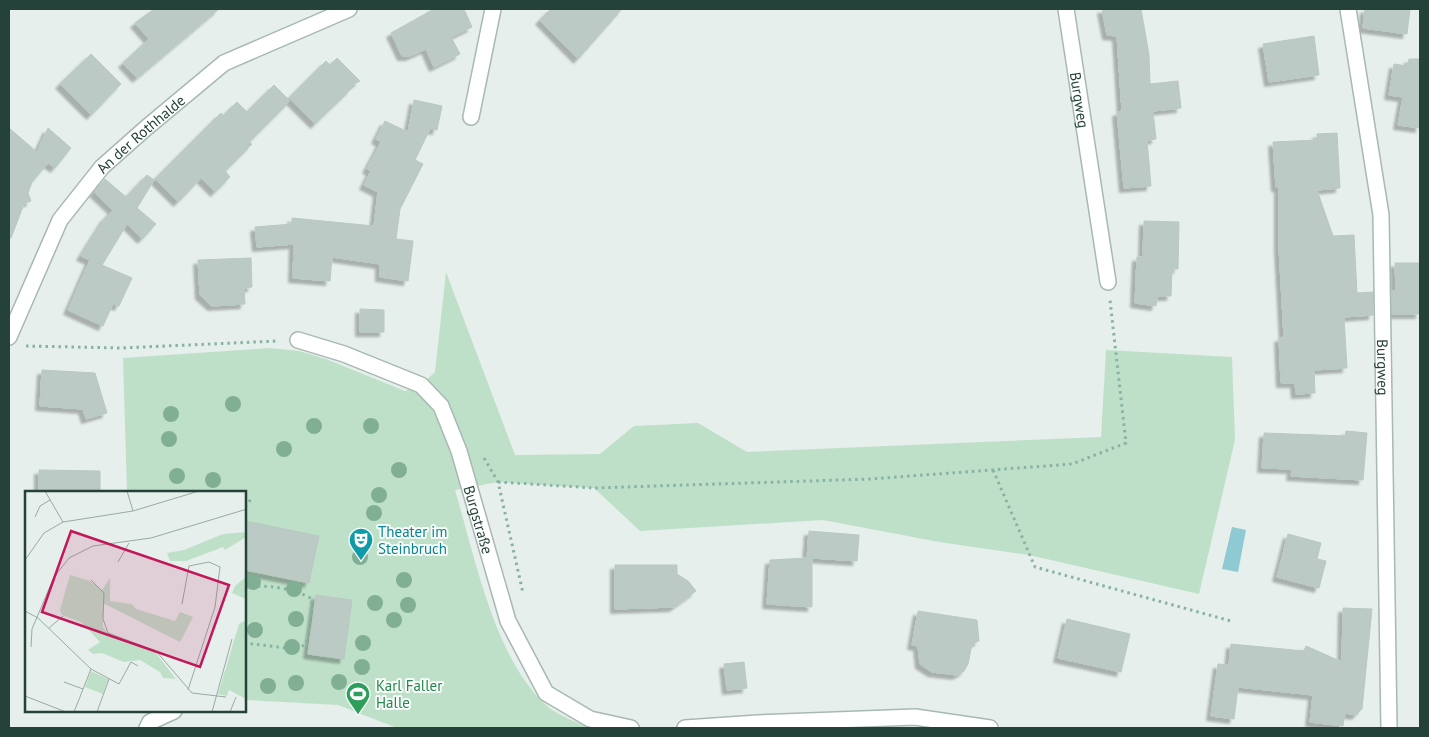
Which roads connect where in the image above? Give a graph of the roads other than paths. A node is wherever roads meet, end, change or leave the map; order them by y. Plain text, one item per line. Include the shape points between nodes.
1 (349, 9) edge
2 (492, 9) edge
3 (1066, 9) edge
4 (1348, 9) edge
5 (471, 117) dead end
6 (1108, 282) road end
7 (298, 340) road end
8 (15, 341) edge
9 (172, 712) edge
10 (147, 728) edge
11 (631, 728) edge
12 (684, 728) edge
13 (990, 728) edge
14 (1390, 728) edge

1 - 8 street, An der Rothhalde via 224,63 102,168 60,220
2 - 5 street
3 - 6 street, Burgweg
4 - 14 street, Burgweg via 1381,216
7 - 11 street, Burgstraße via 344,354 421,385 441,406 459,451 508,621 546,693 590,719
9 - 10 street via 150,722
12 - 13 street via 915,717

